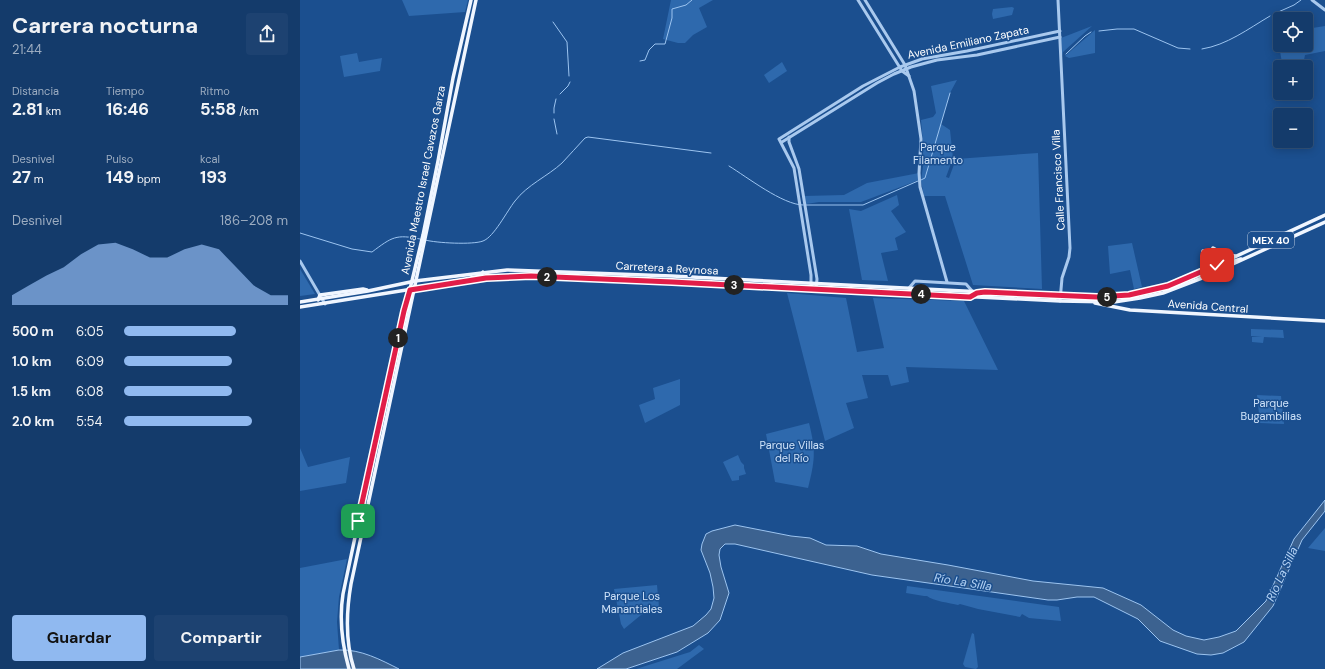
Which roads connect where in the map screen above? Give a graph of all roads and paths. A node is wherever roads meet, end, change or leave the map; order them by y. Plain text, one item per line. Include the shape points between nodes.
1 (471, 0) edge
2 (476, 0) edge
3 (858, 0) edge
4 (865, 0) edge
5 (1058, 0) edge
6 (1312, 0) edge
7 (1325, 10) edge
8 (1060, 31) junction
9 (1060, 37) junction
10 (905, 65) junction
11 (900, 67) junction
12 (907, 69) junction
13 (902, 70) junction
14 (908, 76) junction
15 (789, 138) junction
16 (780, 141) junction
17 (805, 199) junction
18 (800, 200) junction
19 (1325, 215) edge
20 (1325, 222) edge
21 (424, 236) junction
22 (1213, 248) dead end
23 (1203, 251) dead end
24 (1236, 256) junction
25 (1245, 258) junction
26 (300, 261) edge
27 (1215, 267) junction
28 (483, 272) junction
29 (1200, 273) junction
30 (414, 282) junction
31 (947, 282) junction
32 (1190, 283) junction
33 (812, 284) junction
34 (817, 284) junction
35 (429, 286) junction
36 (909, 288) junction
37 (412, 289) junction
38 (811, 289) junction
39 (816, 289) junction
40 (396, 292) junction
41 (973, 292) junction
42 (985, 292) junction
43 (1061, 296) junction
44 (321, 297) junction
45 (970, 297) junction
46 (407, 301) junction
47 (1060, 301) junction
48 (1090, 302) junction
49 (300, 304) edge
50 (325, 304) junction
51 (1325, 322) edge
52 (371, 462) junction
53 (376, 464) junction
54 (368, 477) junction
55 (373, 478) junction
56 (341, 623) junction
57 (347, 623) junction
58 (349, 669) edge
59 (354, 669) edge

1 - 21 main road, Avenida Maestro Israel Cavazos Garza via 443,128
2 - 21 main road, Avenida Maestro Israel Cavazos Garza
3 - 11 street
4 - 10 street
5 - 8 street, Calle Francisco Villa
6 - 7 street
8 - 9 street, Calle Francisco Villa
8 - 10 street, Avenida Emiliano Zapata
9 - 12 street, Avenida Emiliano Zapata via 977,55 937,60
9 - 43 street, Calle Francisco Villa via 1070,248 1062,278
10 - 11 street, Avenida Emiliano Zapata
10 - 12 street
11 - 13 street
11 - 16 street, Avenida Emiliano Zapata via 876,79
12 - 13 street, Avenida Emiliano Zapata
12 - 14 street
13 - 14 street
13 - 15 street, Avenida Emiliano Zapata
14 - 31 street via 914,91 919,122 920,187
15 - 16 street, Avenida Emiliano Zapata
15 - 17 street
16 - 18 street via 794,168
17 - 18 street
17 - 34 street
18 - 33 street
19 - 24 main road, MEX 40
20 - 25 main road, MEX 40
21 - 30 main road, Avenida Maestro Israel Cavazos Garza
22 - 24 main road via 1223,254
23 - 29 main road
24 - 27 main road, MEX 40
25 - 27 main road
25 - 32 main road, MEX 40
26 - 44 street
27 - 29 main road, MEX 40
27 - 32 main road
28 - 30 main road, Carretera a Reynosa / MEX 40
28 - 33 main road, Carretera a Reynosa / MEX 40 via 527,270
28 - 35 main road via 480,276
29 - 43 main road, Carretera a Reynosa / MEX 40 via 1168,286 1129,295
30 - 37 main road, Avenida Maestro Israel Cavazos Garza
30 - 44 main road, Carretera a Reynosa / MEX 40
31 - 36 street via 917,281
31 - 41 street via 966,284
32 - 48 main road, MEX 40 via 1140,298
33 - 34 main road, Carretera a Reynosa / MEX 40
33 - 38 street
34 - 36 main road, Carretera a Reynosa / MEX 40
34 - 39 street
35 - 37 main road, Carretera a Reynosa / MEX 40
35 - 38 main road, Carretera a Reynosa / MEX 40 via 486,278 531,276
36 - 41 main road, Carretera a Reynosa / MEX 40
37 - 40 main road, Carretera a Reynosa / MEX 40
37 - 46 main road, Avenida Maestro Israel Cavazos Garza
37 - 53 main road, Avenida Maestro Israel Cavazos Garza
38 - 39 main road, Carretera a Reynosa / MEX 40
39 - 45 main road, Carretera a Reynosa / MEX 40
40 - 46 main road via 404,295
40 - 50 main road, Carretera a Reynosa / MEX 40
41 - 42 main road, Carretera a Reynosa / MEX 40
42 - 43 main road, Carretera a Reynosa / MEX 40
42 - 45 main road
43 - 47 street, Calle Francisco Villa
44 - 49 main road, Carretera a Reynosa via 317,301
44 - 50 street
45 - 47 main road, Carretera a Reynosa / MEX 40
46 - 52 main road, Avenida Maestro Israel Cavazos Garza
47 - 48 main road, Carretera a Reynosa / MEX 40
48 - 51 main road, Avenida Central via 1130,310
49 - 50 main road, Carretera a Reynosa / MEX 40
52 - 53 main road
52 - 54 main road, Avenida Maestro Israel Cavazos Garza
53 - 55 main road, Avenida Maestro Israel Cavazos Garza
54 - 55 main road
54 - 56 main road, Avenida Maestro Israel Cavazos Garza via 343,594
55 - 57 main road, Avenida Maestro Israel Cavazos Garza via 351,584
56 - 57 main road
56 - 58 main road, Avenida Maestro Israel Cavazos Garza
57 - 59 main road, Avenida Maestro Israel Cavazos Garza via 348,647

